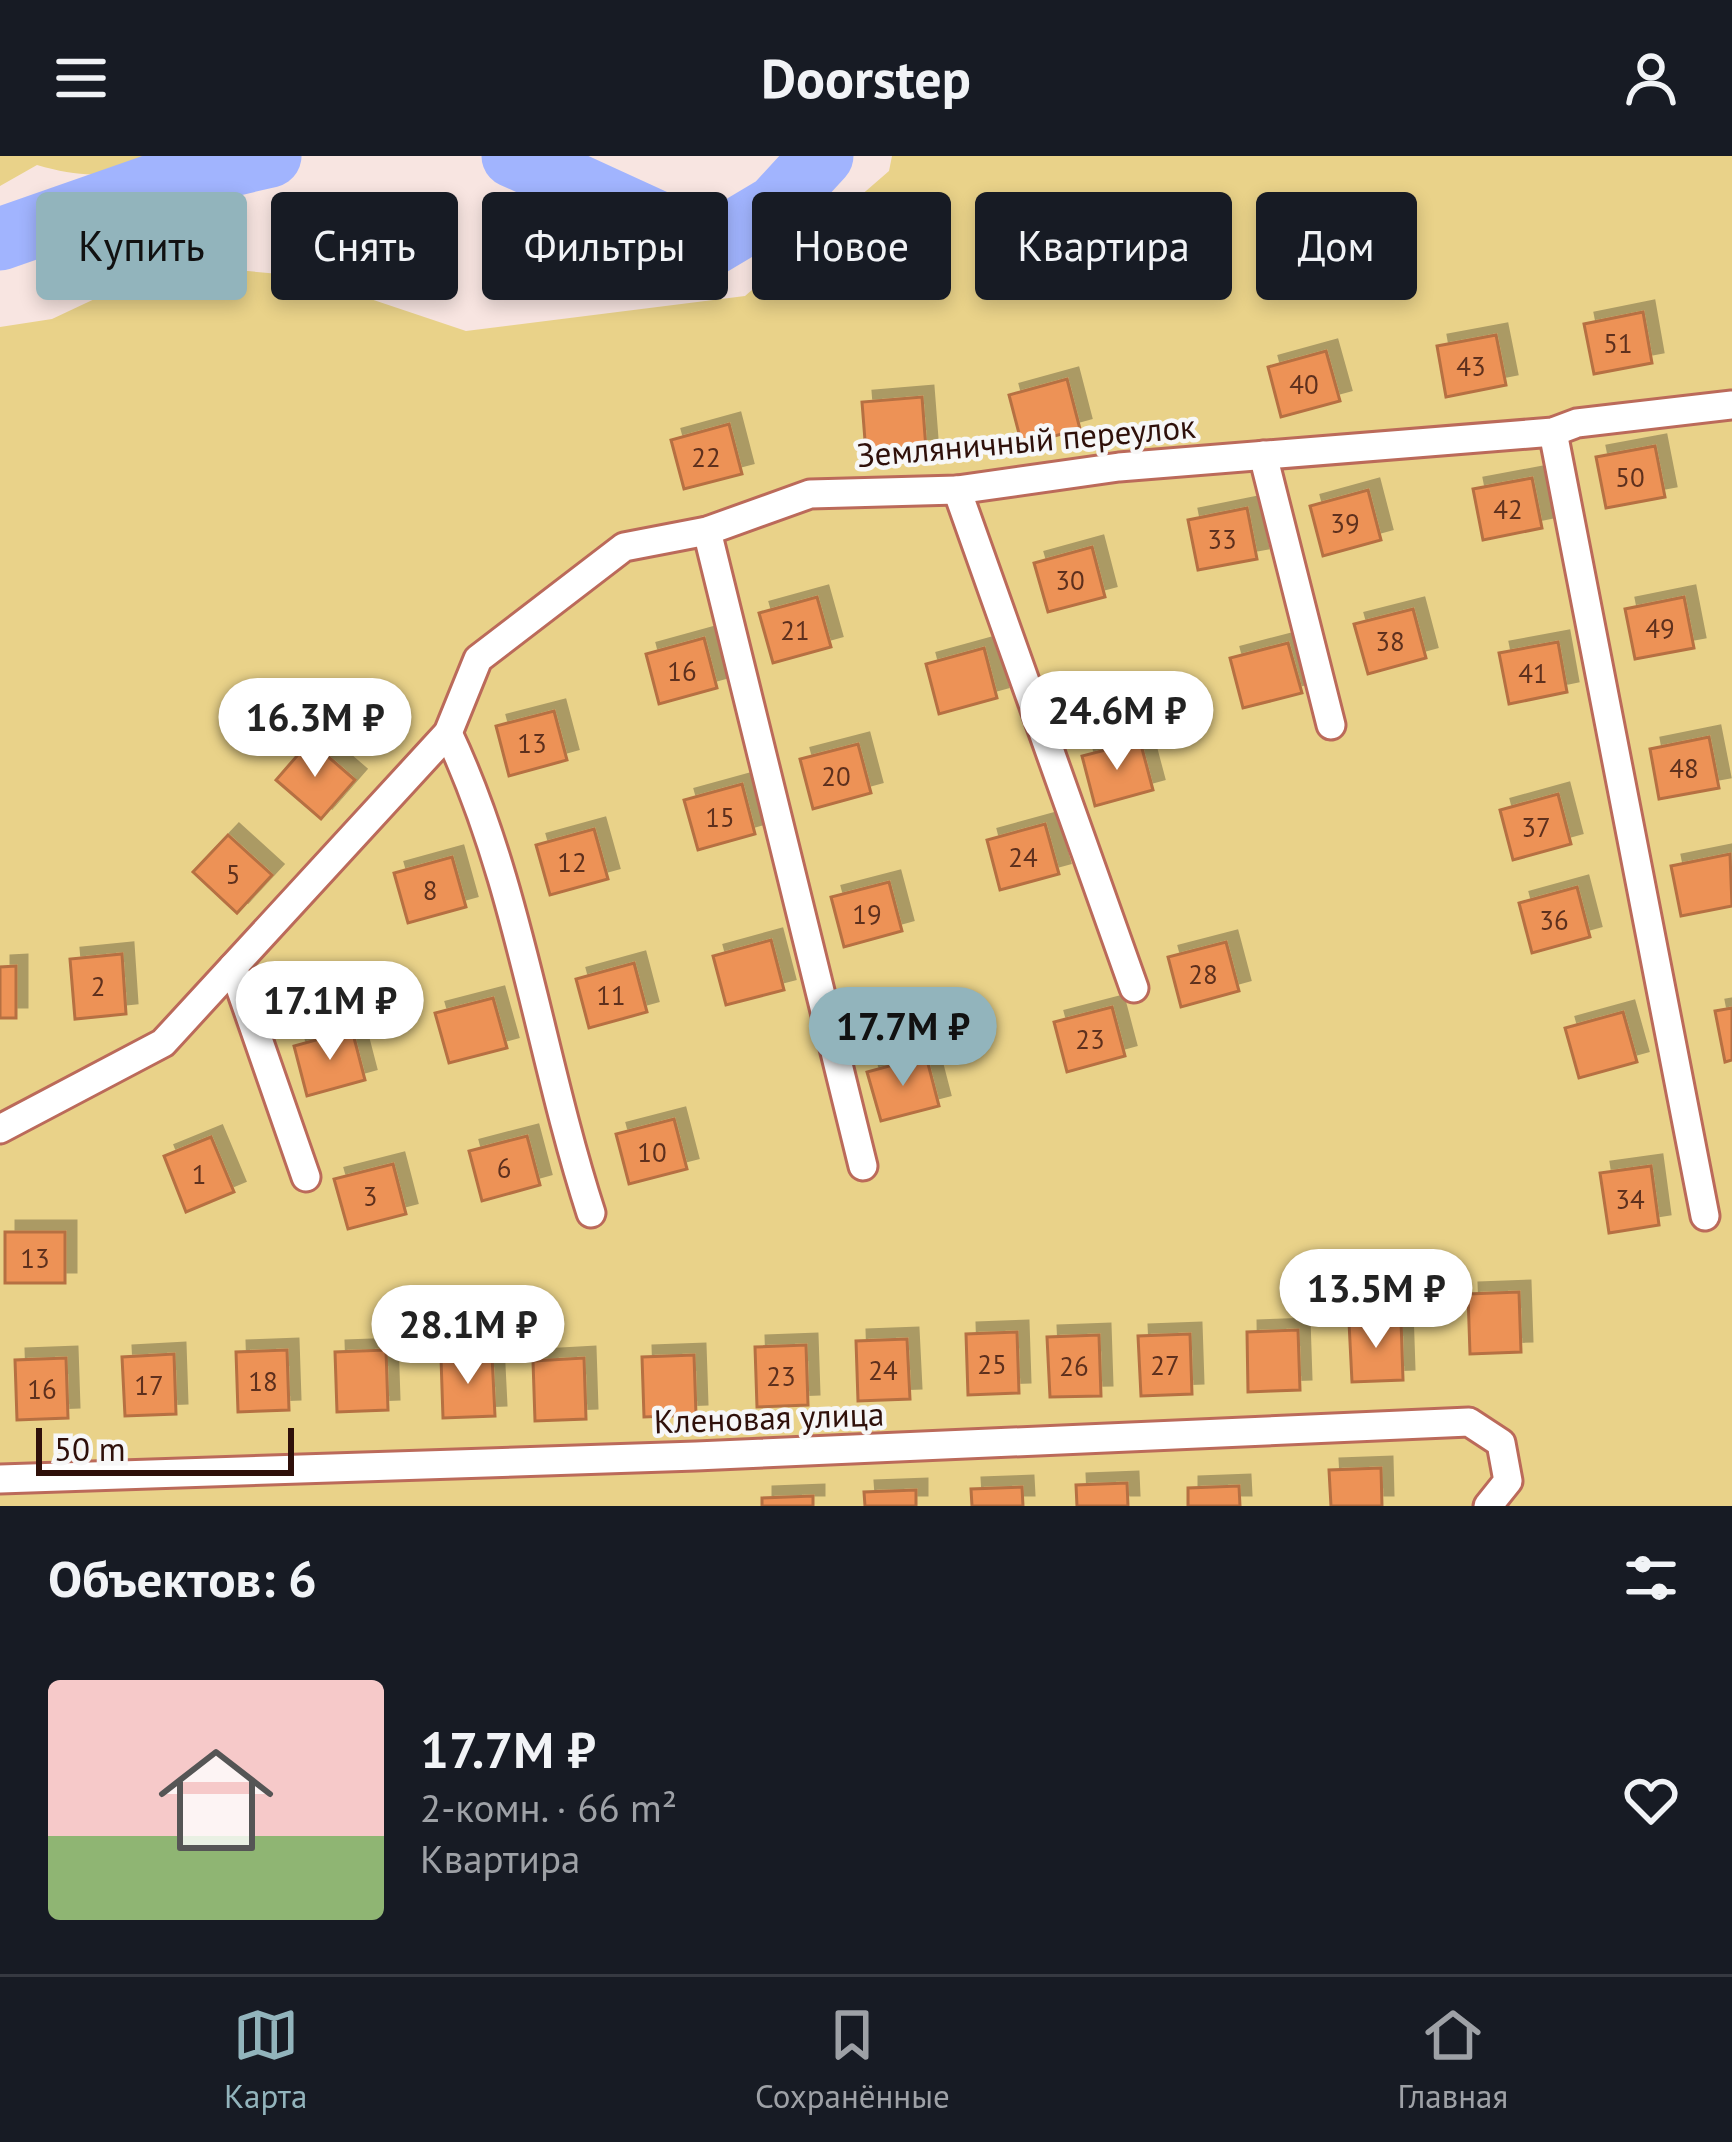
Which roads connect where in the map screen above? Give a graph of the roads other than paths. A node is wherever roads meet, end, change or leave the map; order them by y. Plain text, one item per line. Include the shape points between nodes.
1 (1732, 405) edge
2 (1553, 432) junction
3 (1263, 455) junction
4 (957, 490) junction
5 (707, 531) junction
6 (1331, 725) dead end
7 (448, 733) junction
8 (233, 967) junction
9 (1134, 988) dead end
10 (0, 1129) edge
11 (863, 1166) dead end
12 (306, 1178) dead end
13 (591, 1213) dead end
14 (1705, 1216) dead end
15 (0, 1479) edge
16 (1488, 1506) edge

1 - 2 street, Земляничный переулок
2 - 3 street, Земляничный переулок
2 - 14 street
3 - 4 street, Земляничный переулок
3 - 6 street
4 - 5 street, Земляничный переулок via 810,494
4 - 9 street
5 - 7 street, Земляничный переулок via 624,547 478,659
5 - 11 street
7 - 8 street, Земляничный переулок
7 - 13 street via 503,888
8 - 10 street, Земляничный переулок via 163,1042
8 - 12 street
15 - 16 street, Кленовая улица via 1469,1422 1501,1443 1508,1481

